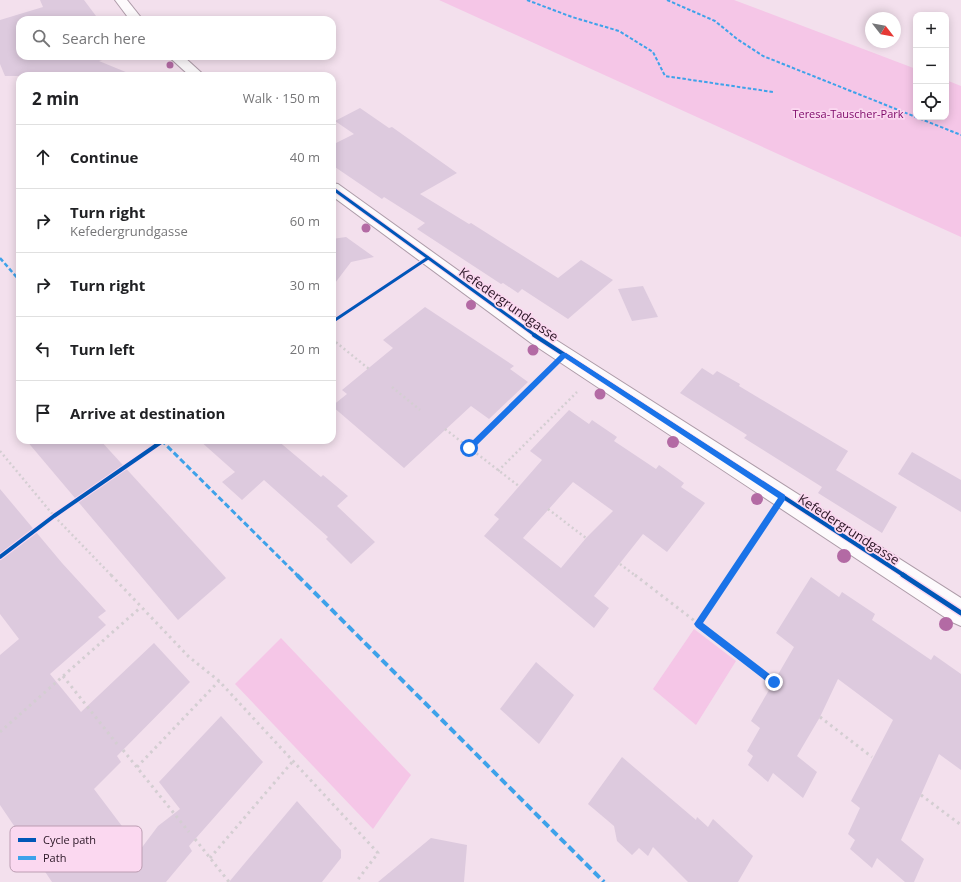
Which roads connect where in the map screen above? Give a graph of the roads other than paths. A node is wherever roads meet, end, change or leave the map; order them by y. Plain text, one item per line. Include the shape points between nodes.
1 (121, 0) edge
2 (134, 16) edge
3 (180, 60) edge
4 (193, 72) edge
5 (336, 191) edge
6 (961, 613) edge

1 - 2 street
3 - 4 street
5 - 6 street, Kefedergrundgasse via 564,355

